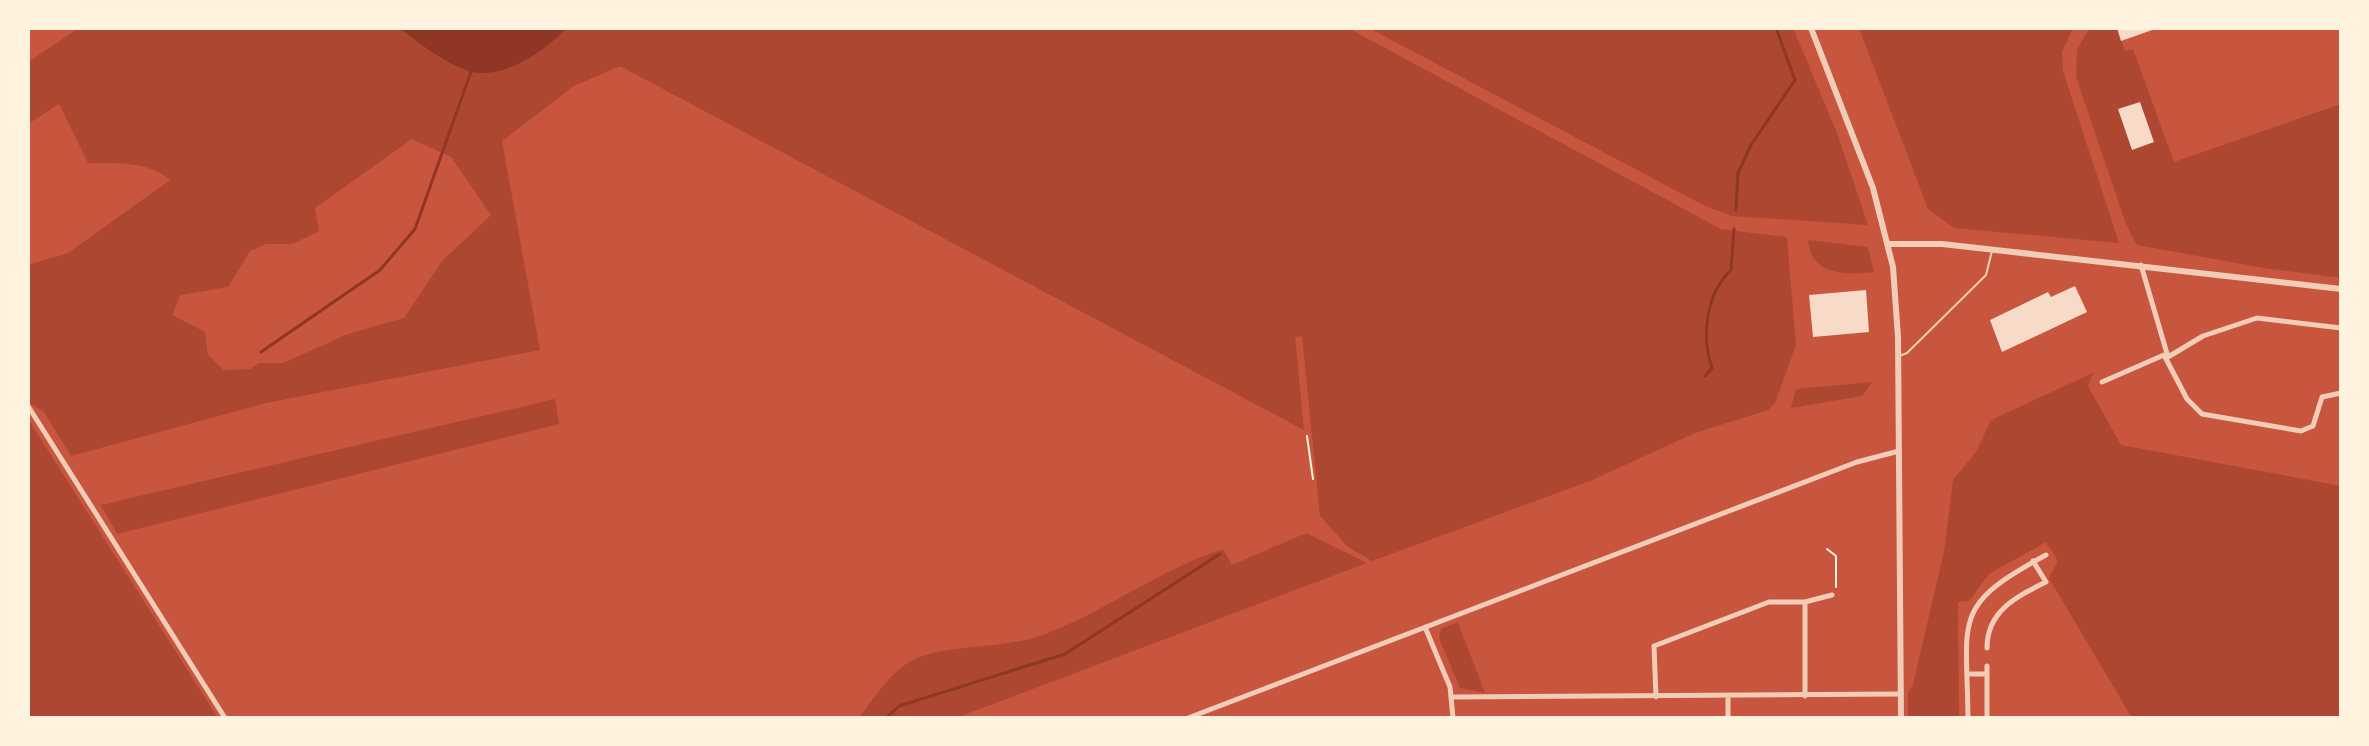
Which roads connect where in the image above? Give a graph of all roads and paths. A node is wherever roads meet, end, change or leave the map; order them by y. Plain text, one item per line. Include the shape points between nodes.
1 (1811, 28) edge
2 (1889, 244) junction
3 (1992, 249) junction
4 (2141, 265) junction
5 (2341, 289) edge
6 (2341, 328) edge
7 (1898, 356) junction
8 (2168, 357) junction
9 (2102, 382) dead end
10 (2341, 393) edge
11 (28, 406) edge
12 (1307, 436) dead end
13 (1899, 451) junction
14 (1313, 479) dead end
15 (1827, 549) dead end
16 (2046, 555) dead end
17 (2033, 561) junction
18 (1832, 595) joint
19 (1805, 602) junction
20 (1425, 627) junction
21 (1987, 648) dead end
22 (1987, 666) dead end
23 (1968, 674) junction
24 (1987, 674) junction
25 (1901, 694) junction
26 (1728, 696) junction
27 (1805, 696) junction
28 (1453, 697) junction
29 (1656, 697) junction
30 (225, 718) edge
31 (1188, 718) edge
32 (1453, 718) edge
33 (1728, 718) edge
34 (1901, 718) edge
35 (1968, 718) edge
36 (1987, 718) edge

1 - 2 street via 1869,176
2 - 3 street
2 - 7 street
3 - 4 street
3 - 7 lane via 1987,274
4 - 5 street
4 - 8 street
6 - 8 street via 2257,318 2203,336
7 - 13 street
8 - 9 street via 2160,355
8 - 10 street via 2187,399 2213,418 2306,431 2313,426 2322,397
11 - 30 street
12 - 14 path
13 - 20 street via 1873,456
13 - 25 street
15 - 18 path via 1837,562
16 - 17 street
17 - 21 street via 2046,582 2007,603 1989,628
17 - 23 street via 1997,581 1978,601 1967,631
18 - 19 street
19 - 27 street
19 - 29 street via 1769,602 1654,646
20 - 28 street
20 - 31 street
22 - 24 street
23 - 24 street
23 - 35 street
24 - 36 street
25 - 27 street
25 - 34 street
26 - 27 street
26 - 29 street
26 - 33 street
28 - 29 street
28 - 32 street

